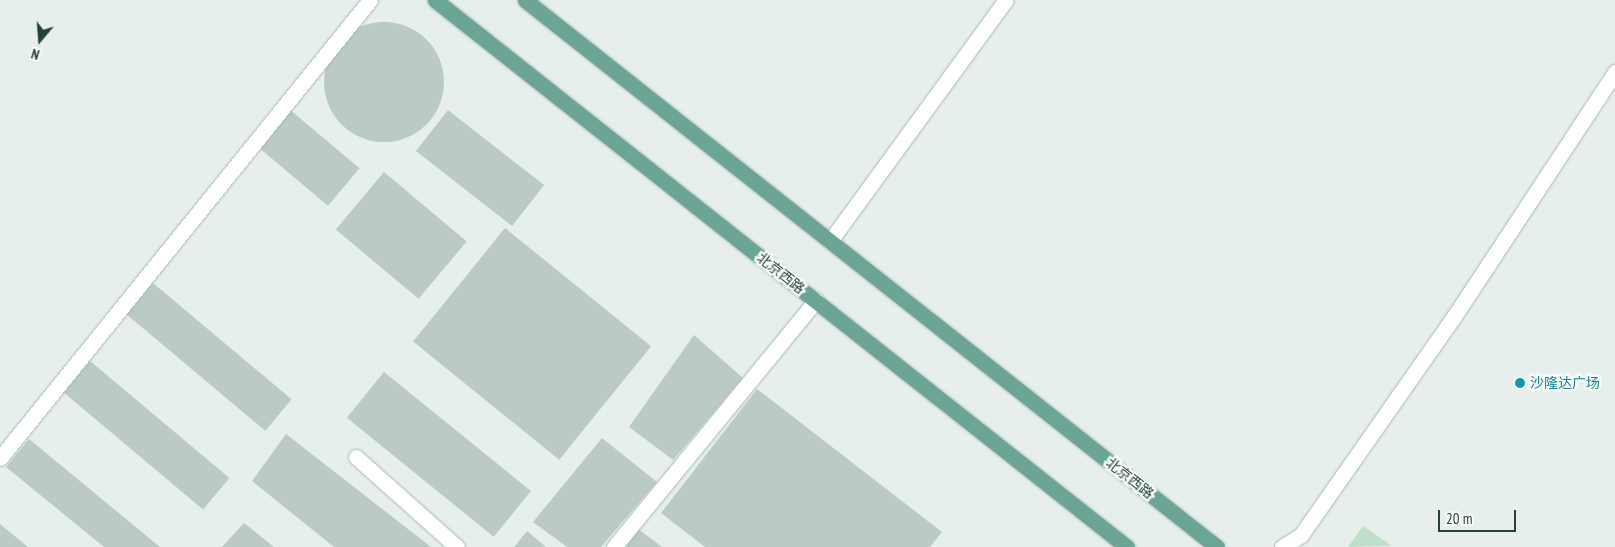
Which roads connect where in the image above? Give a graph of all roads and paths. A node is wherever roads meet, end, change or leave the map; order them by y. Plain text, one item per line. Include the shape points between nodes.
1 (370, 0) edge
2 (435, 0) edge
3 (525, 0) edge
4 (1006, 0) edge
5 (1615, 72) edge
6 (830, 241) junction
7 (816, 300) junction
8 (356, 457) dead end
9 (0, 458) edge
10 (457, 547) edge
11 (614, 547) edge
12 (1127, 547) edge
13 (1217, 547) edge
14 (1282, 547) edge

1 - 9 street
2 - 7 main road, 北京西路
3 - 6 main road, 北京西路
4 - 6 street
5 - 14 street via 1453,318 1318,511 1301,535
6 - 13 main road, 北京西路
7 - 11 street
7 - 12 main road, 北京西路
8 - 10 street

